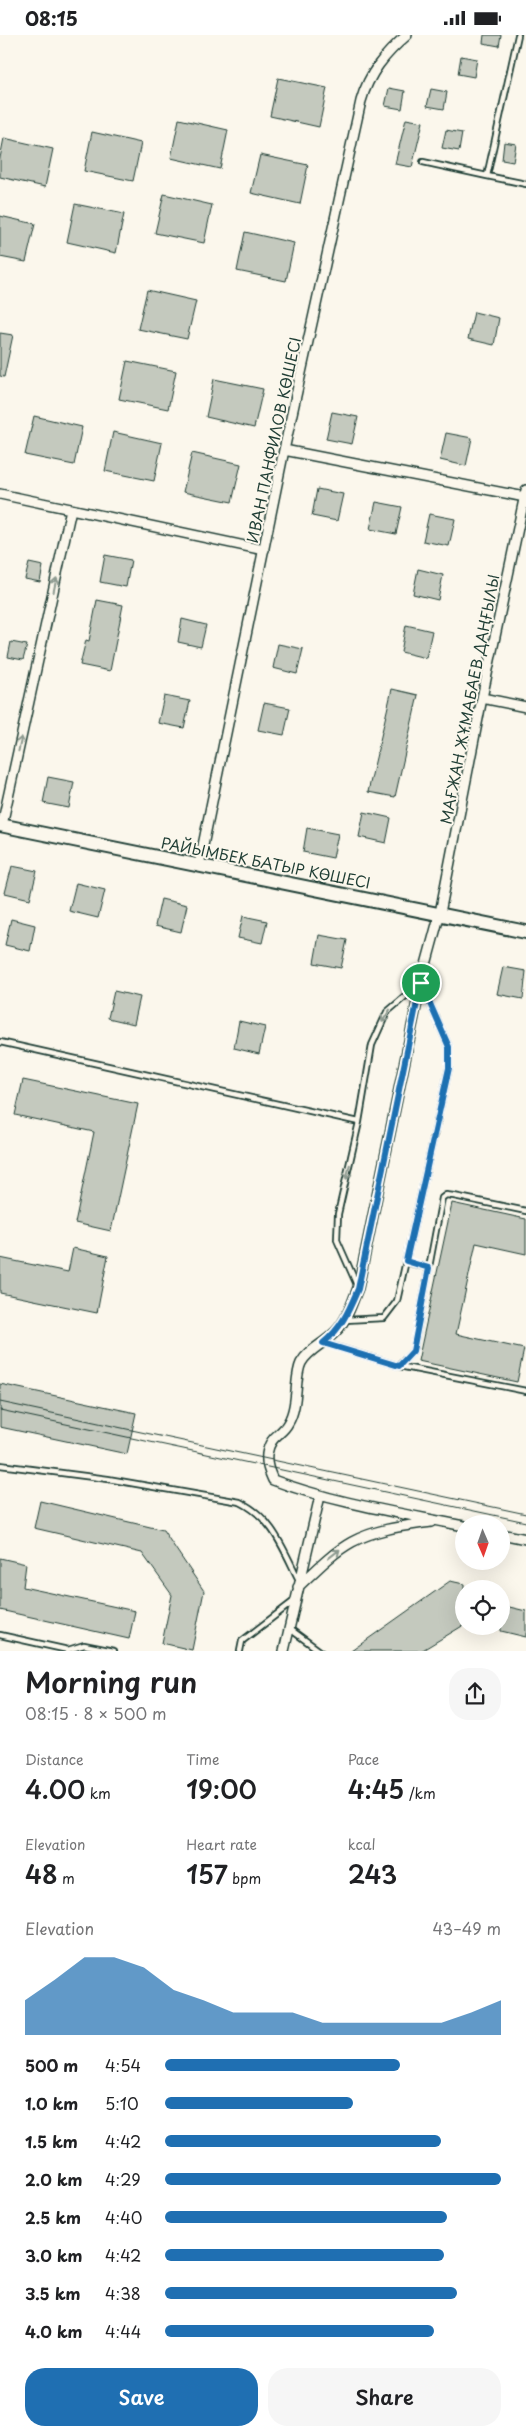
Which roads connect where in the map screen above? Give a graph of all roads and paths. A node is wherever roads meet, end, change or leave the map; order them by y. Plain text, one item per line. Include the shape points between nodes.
1 (407, 35) edge
2 (518, 35) edge
3 (423, 162) dead end
4 (487, 176) junction
5 (526, 184) edge
6 (284, 450) junction
7 (0, 494) edge
8 (525, 494) edge
9 (71, 509) junction
10 (264, 550) junction
11 (482, 698) junction
12 (526, 707) edge
13 (1, 829) edge
14 (199, 865) junction
15 (440, 913) junction
16 (526, 931) edge
17 (421, 983) junction
18 (0, 1042) edge
19 (359, 1122) junction
20 (526, 1211) edge
21 (406, 1261) junction
22 (429, 1268) junction
23 (358, 1289) junction
24 (344, 1321) junction
25 (323, 1343) junction
26 (399, 1366) junction
27 (526, 1391) edge
28 (0, 1465) edge
29 (320, 1496) junction
30 (437, 1521) junction
31 (455, 1524) edge
32 (510, 1536) edge
33 (526, 1539) edge
34 (299, 1584) junction
35 (295, 1600) junction
36 (289, 1628) junction
37 (0, 1635) edge
38 (68, 1650) edge
39 (114, 1651) edge
40 (240, 1651) edge
41 (284, 1651) edge
42 (320, 1651) edge

1 - 6 street, ИВАН ПАНФИЛОВ КӨШЕСІ via 375,68 365,87
2 - 4 lane
3 - 4 lane
4 - 5 lane
6 - 8 street
6 - 10 street, ИВАН ПАНФИЛОВ КӨШЕСІ
7 - 9 street
8 - 11 street, МАҒЖАН ЖҰМАБАЕВ ДАҢҒЫЛЫ
9 - 10 street
13 -> 9 street
10 - 14 street, ИВАН ПАНФИЛОВ КӨШЕСІ
11 - 12 street
11 - 15 street, МАҒЖАН ЖҰМАБАЕВ ДАҢҒЫЛЫ
13 - 14 street, РАЙЫМБЕК БАТЫР КӨШЕСІ
14 - 15 street, РАЙЫМБЕК БАТЫР КӨШЕСІ
15 - 16 street, РАЙЫМБЕК БАТЫР КӨШЕСІ
15 - 17 street, МАҒЖАН ЖҰМАБАЕВ ДАҢҒЫЛЫ
17 -> 19 lane via 387,1012 372,1045
17 - 21 lane via 449,1047 449,1068
17 - 23 street, МАҒЖАН ЖҰМАБАЕВ ДАҢҒЫЛЫ
18 - 19 lane
19 -> 23 lane via 338,1214 337,1240
20 - 22 lane via 446,1195 440,1206
21 - 22 lane
21 - 24 lane via 397,1301 384,1318
22 - 26 lane via 413,1351
23 - 24 street, МАҒЖАН ЖҰМАБАЕВ ДАҢҒЫЛЫ
24 - 25 street, МАҒЖАН ЖҰМАБАЕВ ДАҢҒЫЛЫ
25 - 26 lane
25 - 29 street, МАҒЖАН ЖҰМАБАЕВ ДАҢҒЫЛЫ via 300,1364 288,1425 271,1442 266,1465 274,1480
26 - 27 lane
28 - 34 lane via 240,1501 263,1517 277,1537
29 - 30 street, МАҒЖАН ЖҰМАБАЕВ ДАҢҒЫЛЫ
29 - 34 street
30 - 31 street, МАҒЖАН ЖҰМАБАЕВ ДАҢҒЫЛЫ
34 -> 30 street via 351,1542 368,1534
32 - 33 street
34 - 35 street
35 - 36 street
35 - 40 lane via 242,1641
36 - 41 street
36 - 42 lane
37 - 38 lane
38 - 39 lane via 84,1645

